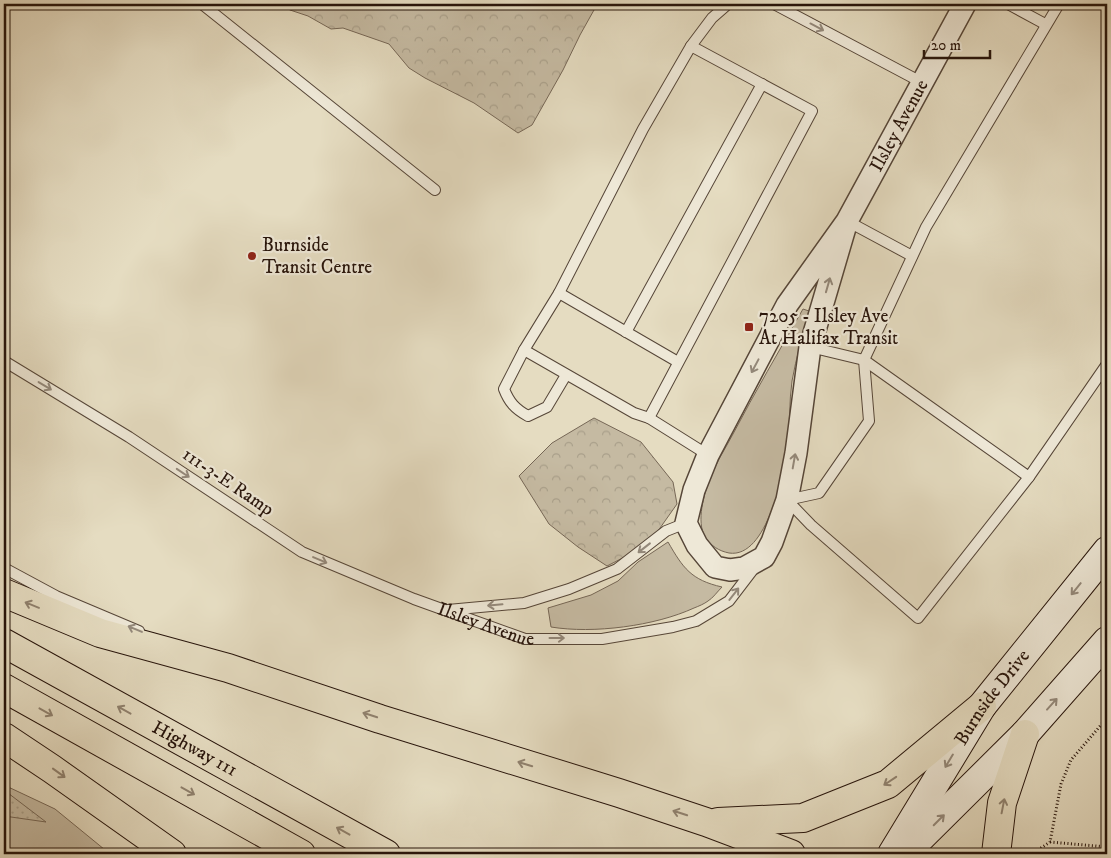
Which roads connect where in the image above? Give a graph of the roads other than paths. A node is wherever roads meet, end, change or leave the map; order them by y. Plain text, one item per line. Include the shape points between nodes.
1 (202, 4) edge
2 (728, 4) edge
3 (774, 4) edge
4 (965, 4) edge
5 (1008, 4) edge
6 (1058, 4) edge
7 (1045, 24) junction
8 (691, 46) junction
9 (923, 83) junction
10 (762, 84) junction
11 (435, 190) dead end
12 (846, 221) junction
13 (912, 256) junction
14 (559, 293) junction
15 (626, 332) junction
16 (810, 346) junction
17 (524, 350) junction
18 (864, 360) junction
19 (4, 361) edge
20 (678, 362) junction
21 (1107, 364) edge
22 (566, 375) junction
23 (649, 418) junction
24 (708, 455) junction
25 (1029, 478) junction
26 (787, 500) junction
27 (686, 523) junction
28 (1107, 551) edge
29 (764, 557) junction
30 (4, 568) edge
31 (4, 593) edge
32 (443, 610) junction
33 (1107, 641) edge
34 (4, 643) edge
35 (228, 668) junction
36 (4, 688) edge
37 (982, 706) junction
38 (1026, 734) junction
39 (4, 737) edge
40 (706, 822) junction
41 (172, 854) edge
42 (301, 854) edge
43 (386, 854) edge
44 (791, 854) edge
45 (892, 854) edge
46 (904, 854) edge
47 (996, 854) edge

1 - 11 lane
2 - 8 lane via 712,18
3 -> 9 lane
4 - 9 street, Ilsley Avenue
5 - 7 lane
6 - 7 lane
7 - 13 lane
8 - 10 lane
8 - 14 lane via 643,129
9 - 12 street, Ilsley Avenue
10 - 15 lane
10 - 20 lane via 812,111
12 - 13 lane
16 -> 12 street, Ilsley Avenue
12 -> 24 street, Ilsley Avenue via 787,306
13 - 18 lane
14 - 15 lane
14 - 17 lane
15 - 20 lane
16 - 18 lane
26 -> 16 street, Ilsley Avenue
17 - 22 lane
17 - 22 lane via 504,389 509,402 519,411 528,416 547,407
18 - 25 lane
18 - 26 lane via 869,420 819,492
19 -> 32 lane, 111-3-E Ramp via 129,437 302,552
20 - 23 lane
21 - 25 lane
22 - 23 lane
23 - 24 lane
24 - 27 street, Ilsley Avenue via 694,490
25 - 26 lane via 918,618 811,525
26 - 29 street, Ilsley Avenue
27 - 29 street via 697,545 715,567 744,568
27 -> 32 lane, Ilsley Avenue via 666,531 617,569 569,589 524,603
28 -> 37 main road, Burnside Drive
32 -> 29 lane, Ilsley Avenue via 525,639 602,639 630,635 696,621 729,602
35 -> 30 lane via 56,596
35 -> 31 highway via 100,633
38 -> 33 main road
43 -> 34 highway, Highway 111
40 -> 35 highway
36 -> 42 highway
37 -> 40 highway via 888,784 803,818
37 -> 45 main road, Burnside Drive
46 -> 38 main road
47 -> 38 highway via 1002,803
39 -> 41 highway
40 - 44 highway

